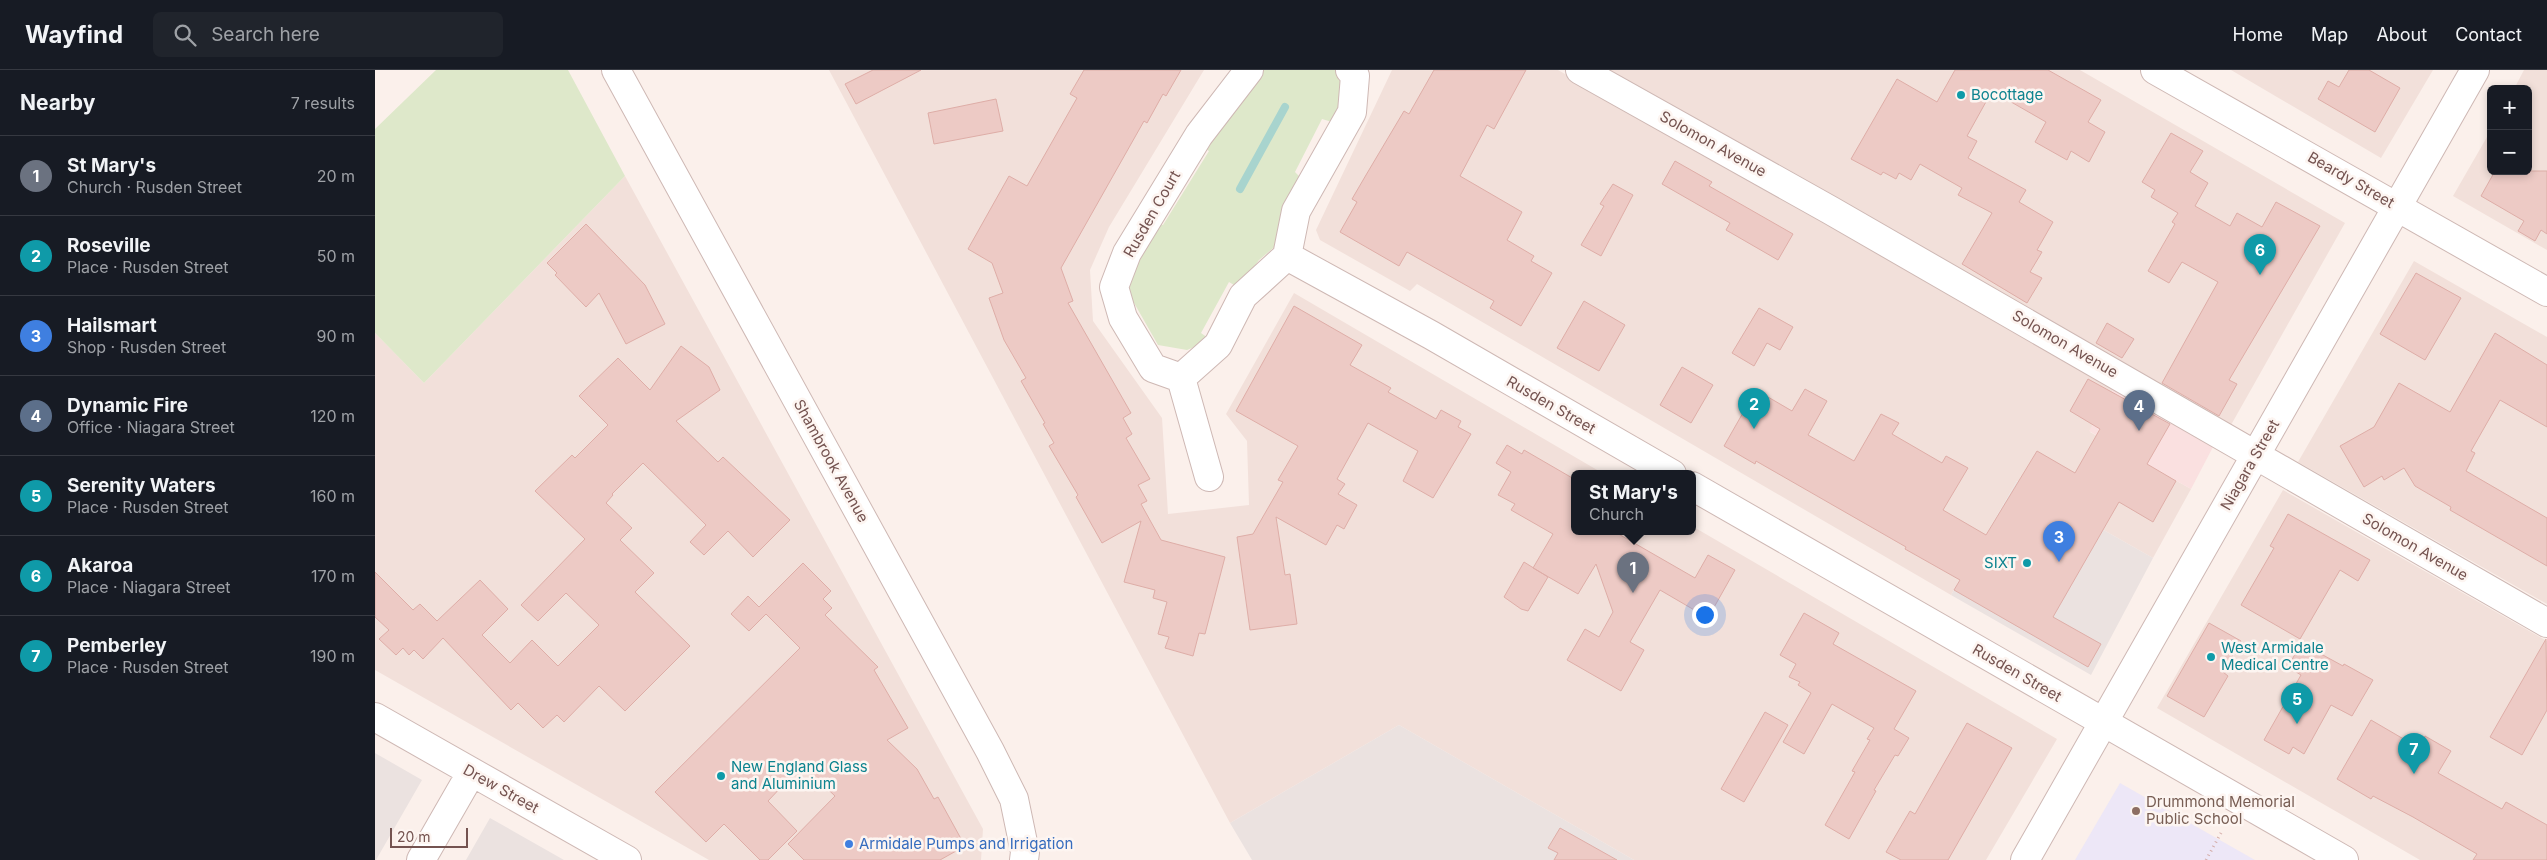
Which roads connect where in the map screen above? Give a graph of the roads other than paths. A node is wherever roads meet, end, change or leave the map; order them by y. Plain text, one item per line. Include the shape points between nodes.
1 (615, 70) edge
2 (1249, 70) edge
3 (1350, 70) edge
4 (1580, 70) edge
5 (2155, 70) edge
6 (2475, 70) edge
7 (2397, 206) junction
8 (1287, 256) junction
9 (2547, 292) edge
10 (1181, 378) junction
11 (2256, 454) junction
12 (1665, 470) edge
13 (1209, 476) dead end
14 (1696, 488) edge
15 (2547, 623) edge
16 (375, 717) edge
17 (2104, 722) junction
18 (471, 773) junction
19 (421, 860) edge
20 (627, 860) edge
21 (1024, 860) edge
22 (2025, 860) edge
23 (2344, 860) edge

1 - 21 street, Shambrook Avenue via 990,751 1014,799
2 - 10 street, Rusden Court via 1199,134 1127,253 1114,287 1123,318 1153,368
3 - 8 street via 1355,76 1352,112 1297,211
4 - 11 street, Solomon Avenue
5 - 7 street, Beardy Street
6 - 7 street, Niagara Street
7 - 9 street, Beardy Street
7 - 11 street, Niagara Street
8 - 10 street via 1243,296 1218,345
8 - 12 street, Rusden Street
10 - 13 street
11 - 15 street, Solomon Avenue
11 - 17 street, Niagara Street
14 - 17 street, Rusden Street
16 - 18 street, Drew Street
17 - 22 street, Niagara Street
17 - 23 street, Rusden Street
18 - 19 street
18 - 20 street, Drew Street

